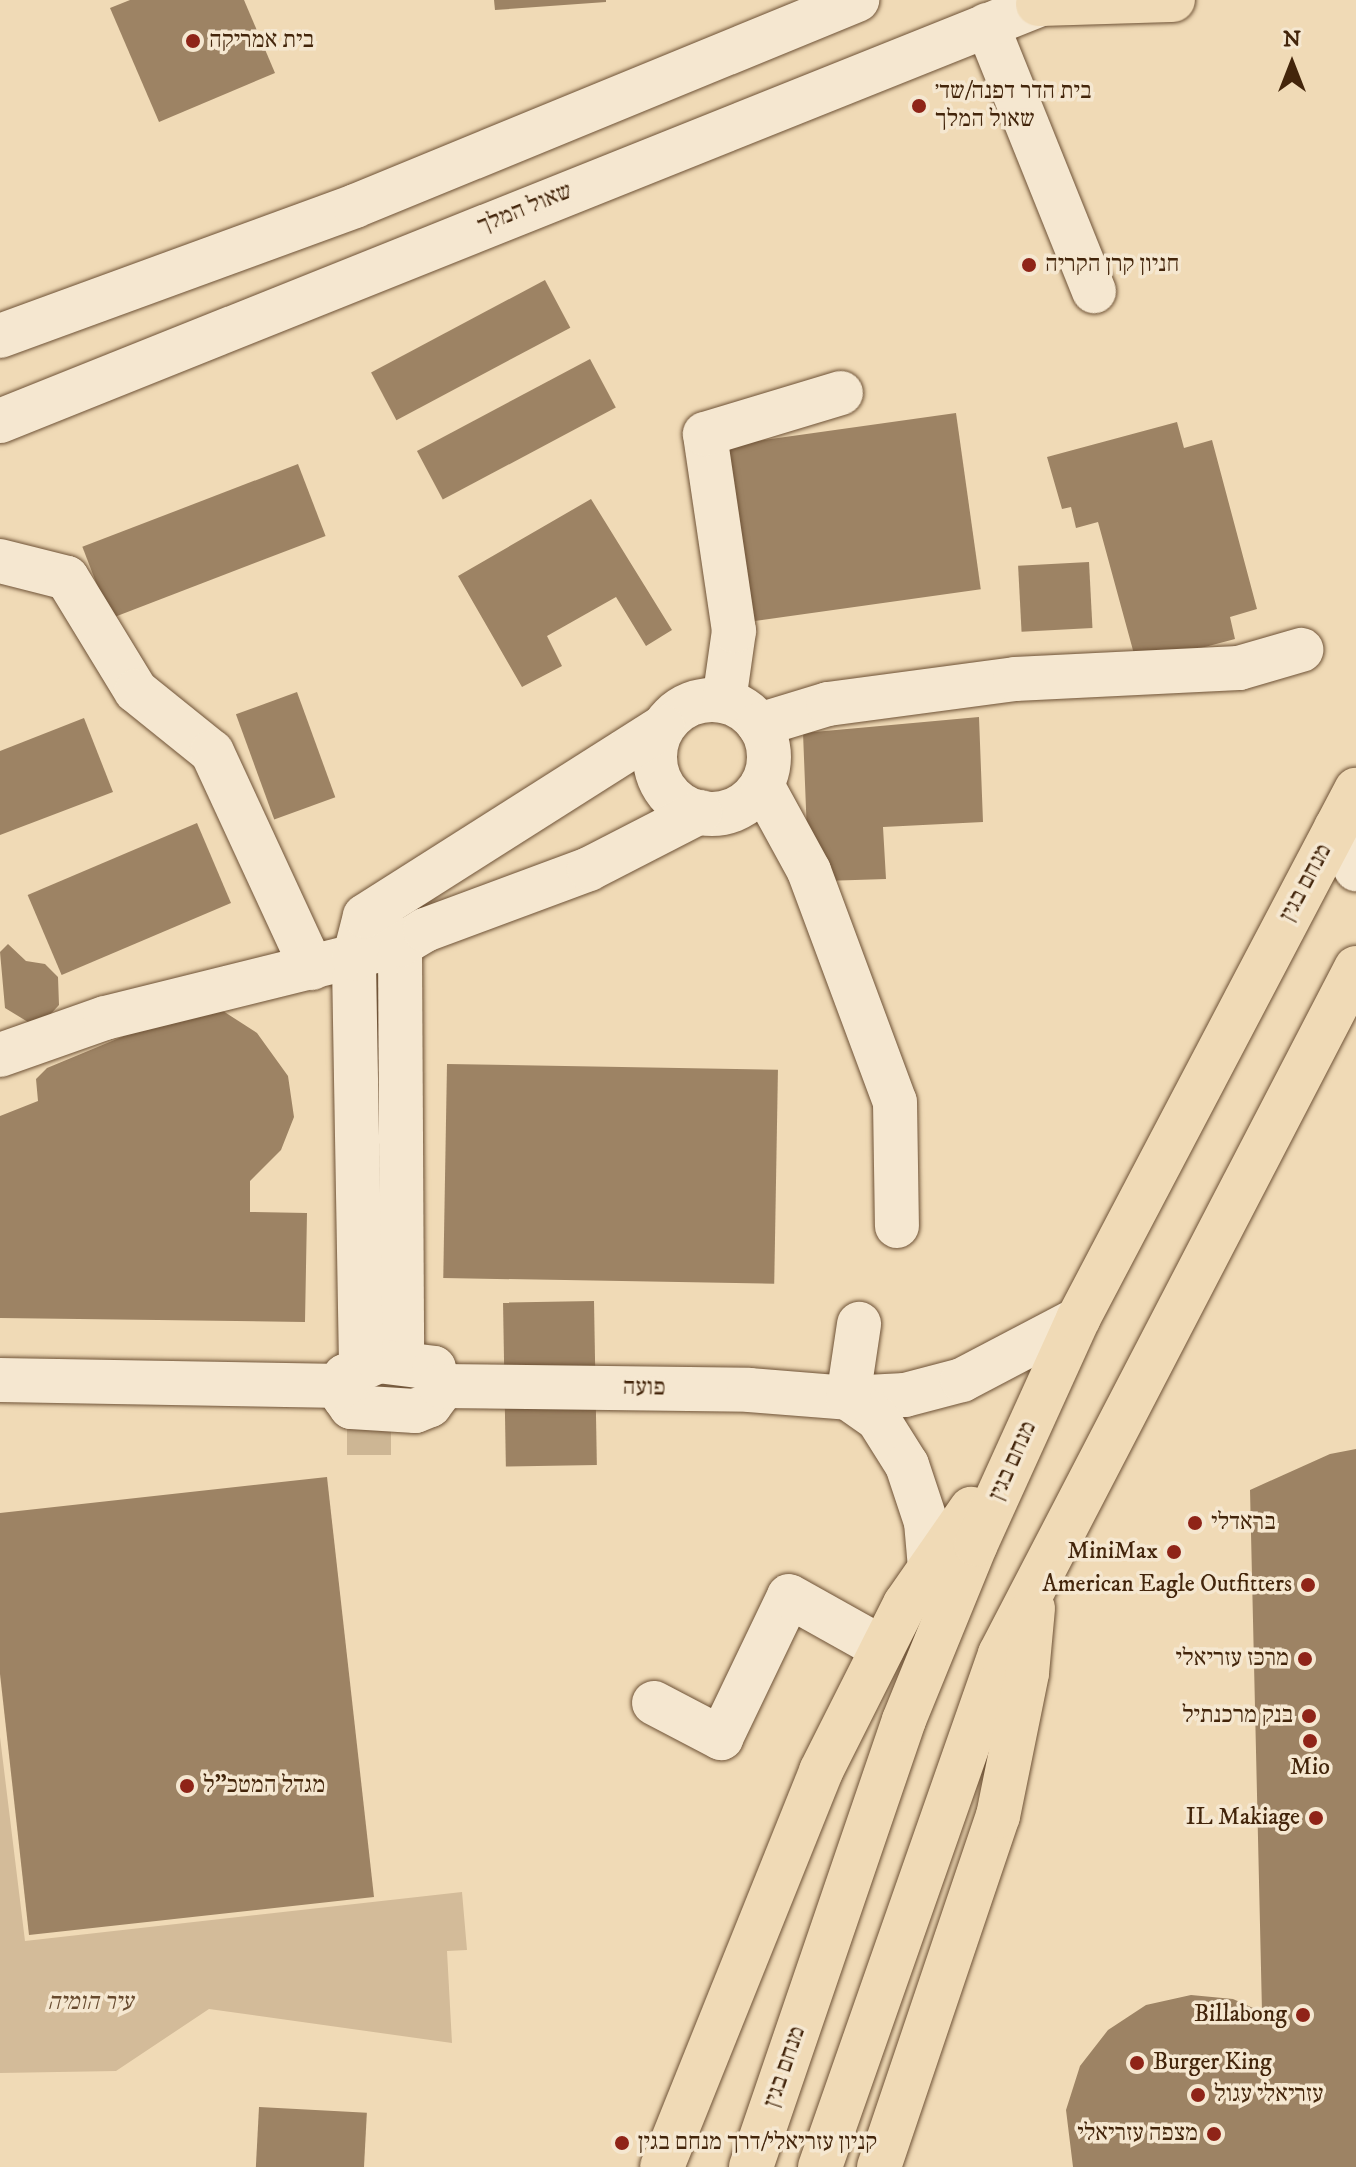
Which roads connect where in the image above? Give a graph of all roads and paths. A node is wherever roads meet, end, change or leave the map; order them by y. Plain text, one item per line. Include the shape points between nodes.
1 (857, 0) edge
2 (1173, 0) edge
3 (1045, 2) edge
4 (987, 25) junction
5 (1094, 291) dead end
6 (0, 336) edge
7 (841, 393) dead end
8 (0, 421) edge
9 (0, 561) edge
10 (1301, 650) dead end
11 (742, 713) junction
12 (663, 727) junction
13 (762, 785) junction
14 (1356, 790) edge
15 (700, 812) junction
16 (1336, 828) junction
17 (1356, 869) edge
18 (365, 916) junction
19 (400, 945) junction
20 (333, 964) junction
21 (1356, 968) edge
22 (0, 1055) edge
23 (897, 1226) dead end
24 (1078, 1319) junction
25 (859, 1324) dead end
26 (368, 1371) junction
27 (0, 1380) edge
28 (440, 1386) junction
29 (848, 1398) junction
30 (1027, 1428) junction
31 (930, 1568) junction
32 (1036, 1578) junction
33 (882, 1648) junction
34 (654, 1703) dead end
35 (662, 2167) edge
36 (751, 2167) edge
37 (820, 2167) edge
38 (879, 2167) edge

1 - 6 street via 355,206
2 - 3 main road
3 - 4 street, שאול המלך
4 - 5 street
4 - 8 street, שאול המלך
7 - 11 street via 705,434
9 - 20 street via 67,578 136,691 212,752
10 - 11 street via 1239,668 1015,679
11 - 12 street via 690,704
11 - 13 street via 769,754
12 - 15 street via 657,744 659,779 683,806
12 - 18 street
13 - 15 street via 736,809
13 - 23 street via 809,871 895,1102
14 - 16 main road, מנחם בגין
15 - 19 street via 589,869 425,930
16 - 17 street
16 - 24 main road, מנחם בגין
18 - 19 street
18 - 20 street
19 - 20 street
19 - 26 street
20 - 22 street via 105,1018
20 - 26 street
21 - 32 main road
24 - 29 street, פועה via 962,1380 905,1395
24 - 30 main road, מנחם בגין
25 - 29 street
26 - 27 street
26 - 28 street via 434,1368
26 - 28 street via 351,1407 415,1411 430,1405
28 - 29 street, פועה via 749,1390
29 - 31 street via 878,1419 907,1465 926,1522
30 - 31 main road
30 - 36 main road, מנחם בגין via 904,1720
31 - 33 main road
32 - 37 main road via 961,1757
32 - 38 main road via 1027,1673 998,1816
33 - 34 street via 789,1596 721,1738
33 - 35 main road via 821,1771

